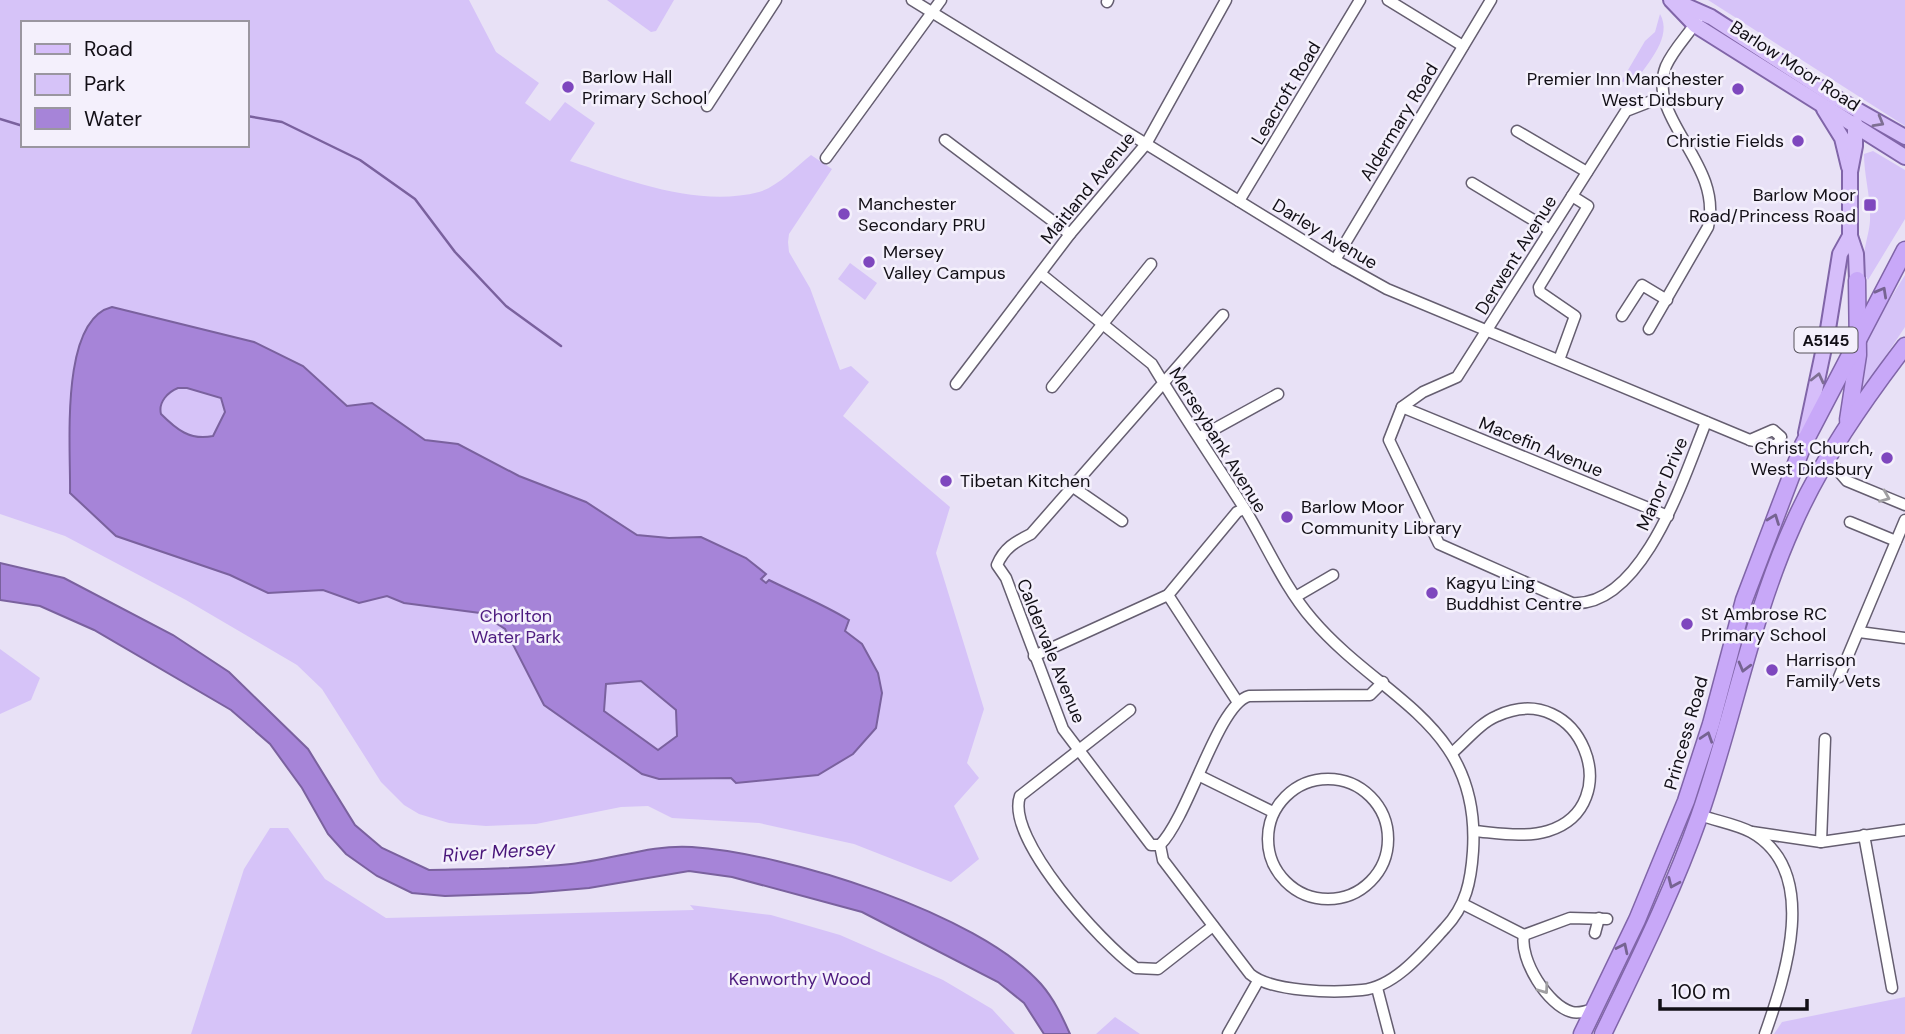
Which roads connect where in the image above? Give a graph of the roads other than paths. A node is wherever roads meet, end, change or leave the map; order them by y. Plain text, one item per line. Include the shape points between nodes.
1 (776, 0) edge
2 (912, 0) edge
3 (941, 0) edge
4 (1226, 0) edge
5 (1360, 0) edge
6 (1388, 0) edge
7 (1491, 0) edge
8 (1671, 0) edge
9 (932, 12) junction
10 (1699, 19) junction
11 (1464, 46) junction
12 (1662, 97) junction
13 (1821, 105) junction
14 (707, 106) dead end
15 (1853, 107) junction
16 (1855, 128) junction
17 (1517, 131) dead end
18 (1905, 137) edge
19 (945, 140) dead end
20 (1146, 144) junction
21 (1905, 157) edge
22 (826, 158) dead end
23 (1850, 172) junction
24 (1587, 173) junction
25 (1472, 183) dead end
26 (1572, 196) junction
27 (1239, 201) junction
28 (1550, 230) junction
29 (1070, 234) junction
30 (1850, 236) junction
31 (1905, 250) edge
32 (1335, 260) junction
33 (1151, 264) dead end
34 (1041, 274) junction
35 (1857, 280) joint
36 (1667, 300) junction
37 (1223, 315) dead end
38 (1622, 316) dead end
39 (1103, 326) junction
40 (1648, 329) dead end
41 (1488, 331) junction
42 (1858, 337) junction
43 (1905, 346) edge
44 (1559, 360) junction
45 (1163, 383) junction
46 (956, 384) dead end
47 (1052, 387) dead end
48 (1278, 394) dead end
49 (1402, 407) junction
50 (1706, 422) junction
51 (1847, 426) junction
52 (1200, 438) junction
53 (1750, 440) dead end
54 (1803, 445) junction
55 (1828, 459) junction
56 (1073, 487) junction
57 (1905, 505) edge
58 (1244, 509) junction
59 (1668, 516) junction
60 (1905, 520) edge
61 (1122, 521) dead end
62 (1850, 522) dead end
63 (1896, 541) junction
64 (1333, 575) dead end
65 (1168, 595) junction
66 (1297, 596) junction
67 (1859, 632) junction
68 (1905, 638) edge
69 (1034, 656) junction
70 (1839, 677) dead end
71 (1383, 682) junction
72 (1237, 701) junction
73 (1130, 710) dead end
74 (1825, 740) dead end
75 (1078, 749) junction
76 (1452, 754) junction
77 (1200, 776) junction
78 (1273, 812) junction
79 (1700, 816) junction
80 (1905, 830) edge
81 (1474, 831) junction
82 (1751, 832) junction
83 (1864, 835) junction
84 (1821, 842) junction
85 (1160, 845) junction
86 (1463, 904) junction
87 (1213, 926) junction
88 (1595, 933) dead end
89 (1524, 935) junction
90 (1258, 981) junction
91 (1377, 988) junction
92 (1892, 988) dead end
93 (1594, 1009) junction
94 (1228, 1034) edge
95 (1390, 1034) edge
96 (1582, 1034) edge
97 (1603, 1034) edge
98 (1765, 1034) edge

1 - 14 street
2 - 9 street, Darley Avenue
3 - 9 street
4 - 20 street, Maitland Avenue
5 - 27 street, Leacroft Road
6 - 11 street
7 - 11 street, Aldermary Road
8 - 10 main road, Barlow Moor Road / A5145
9 - 20 street, Darley Avenue
9 - 22 street
10 - 12 street via 1667,64
10 - 13 main road, Barlow Moor Road / A5145
10 - 15 main road, Barlow Moor Road / A5145
11 - 32 street, Aldermary Road
12 - 24 street, Derwent Avenue via 1626,111
12 - 36 street via 1708,184 1712,210 1708,227
13 - 16 main road, Barlow Moor Road / A5145
13 - 23 main road, A5145 via 1842,138
15 - 16 main road, A5145
15 -> 18 main road, Barlow Moor Road / A5145
16 - 21 main road, Barlow Moor Road / A5145
16 - 23 main road, A5145
17 - 24 street
19 - 29 street
20 - 27 street, Darley Avenue
20 - 29 street, Maitland Avenue
23 - 30 main road, A5145
24 - 26 street, Derwent Avenue
25 - 28 street
26 - 28 street, Derwent Avenue
26 - 44 street, Derwent Avenue via 1588,205 1541,282 1540,292 1575,316
27 - 32 street, Darley Avenue
28 - 41 street, Derwent Avenue
29 - 34 street, Maitland Avenue
30 - 35 main road, A5145
54 -> 30 main road, A5145 via 1840,254
42 -> 31 highway, Princess Road
32 - 41 street, Darley Avenue via 1414,302
33 - 39 street
34 - 39 street, Merseybank Avenue
34 - 46 street, Maitland Avenue
35 - 42 highway
36 - 38 street via 1642,285
36 - 40 street
37 - 45 street, Caldervale Avenue
39 - 45 street, Merseybank Avenue via 1152,365
39 - 47 street
41 - 44 street, Darley Avenue
41 - 49 street via 1457,377
42 - 51 highway
42 - 54 highway, Princess Road
43 - 51 highway, Princess Road
44 - 50 street, Darley Avenue
45 - 52 street, Merseybank Avenue
45 - 56 street, Caldervale Avenue
48 - 52 street
49 - 59 street, Macefin Avenue
49 - 59 street, Manor Drive via 1389,440 1439,544 1572,603 1596,600 1620,582 1642,560
50 - 53 street, Darley Avenue
50 - 59 street, Manor Drive
51 - 55 highway, Princess Road
52 - 58 street, Merseybank Avenue
93 -> 54 highway, Princess Road via 1686,801 1744,600
55 -> 57 street via 1847,481
55 -> 79 highway, Princess Road via 1792,525 1761,611
56 - 61 street
56 - 69 street, Caldervale Avenue via 1031,534 1001,554 997,565
58 - 65 street
58 - 66 street, Merseybank Avenue
60 - 63 street
62 - 63 street
63 - 67 street
64 - 66 street
65 - 69 street
65 - 72 street
66 - 71 street, Merseybank Avenue via 1312,619
67 - 68 street
67 - 70 street
69 - 75 street, Caldervale Avenue via 1056,717
71 - 72 street via 1370,695 1249,696
71 - 76 street, Merseybank Avenue
72 - 77 street
73 - 75 street
74 - 84 street
75 - 85 street, Caldervale Avenue via 1151,845
75 - 87 street via 1025,791 1017,808 1029,839 1060,891 1100,936 1143,971 1158,969
76 - 81 street, Merseybank Avenue via 1471,799
76 - 81 street via 1494,717 1526,708 1562,719 1578,732 1586,751 1591,771 1588,792 1566,821 1550,831 1528,834
77 - 78 street
77 - 85 street
78 - 78 street via 1289,793 1310,781 1327,778 1357,785 1385,817 1388,845 1379,872 1354,894 1336,899 1300,893 1284,882 1273,866 1268,839
79 - 82 street
79 -> 97 highway, Princess Road
80 - 83 street
81 - 86 street, Merseybank Avenue
82 - 84 street
82 - 98 street via 1773,852 1787,877 1792,899 1786,969
83 - 84 street
83 - 92 street
85 - 87 street, Caldervale Avenue via 1163,860
86 - 89 street
86 - 91 street via 1436,938
87 - 90 street, Caldervale Avenue
88 - 89 street via 1603,919 1570,918
89 -> 93 street via 1532,970 1544,992 1573,1012
90 - 91 street via 1283,987
90 - 94 street
91 - 95 street
93 - 96 highway, Princess Road

